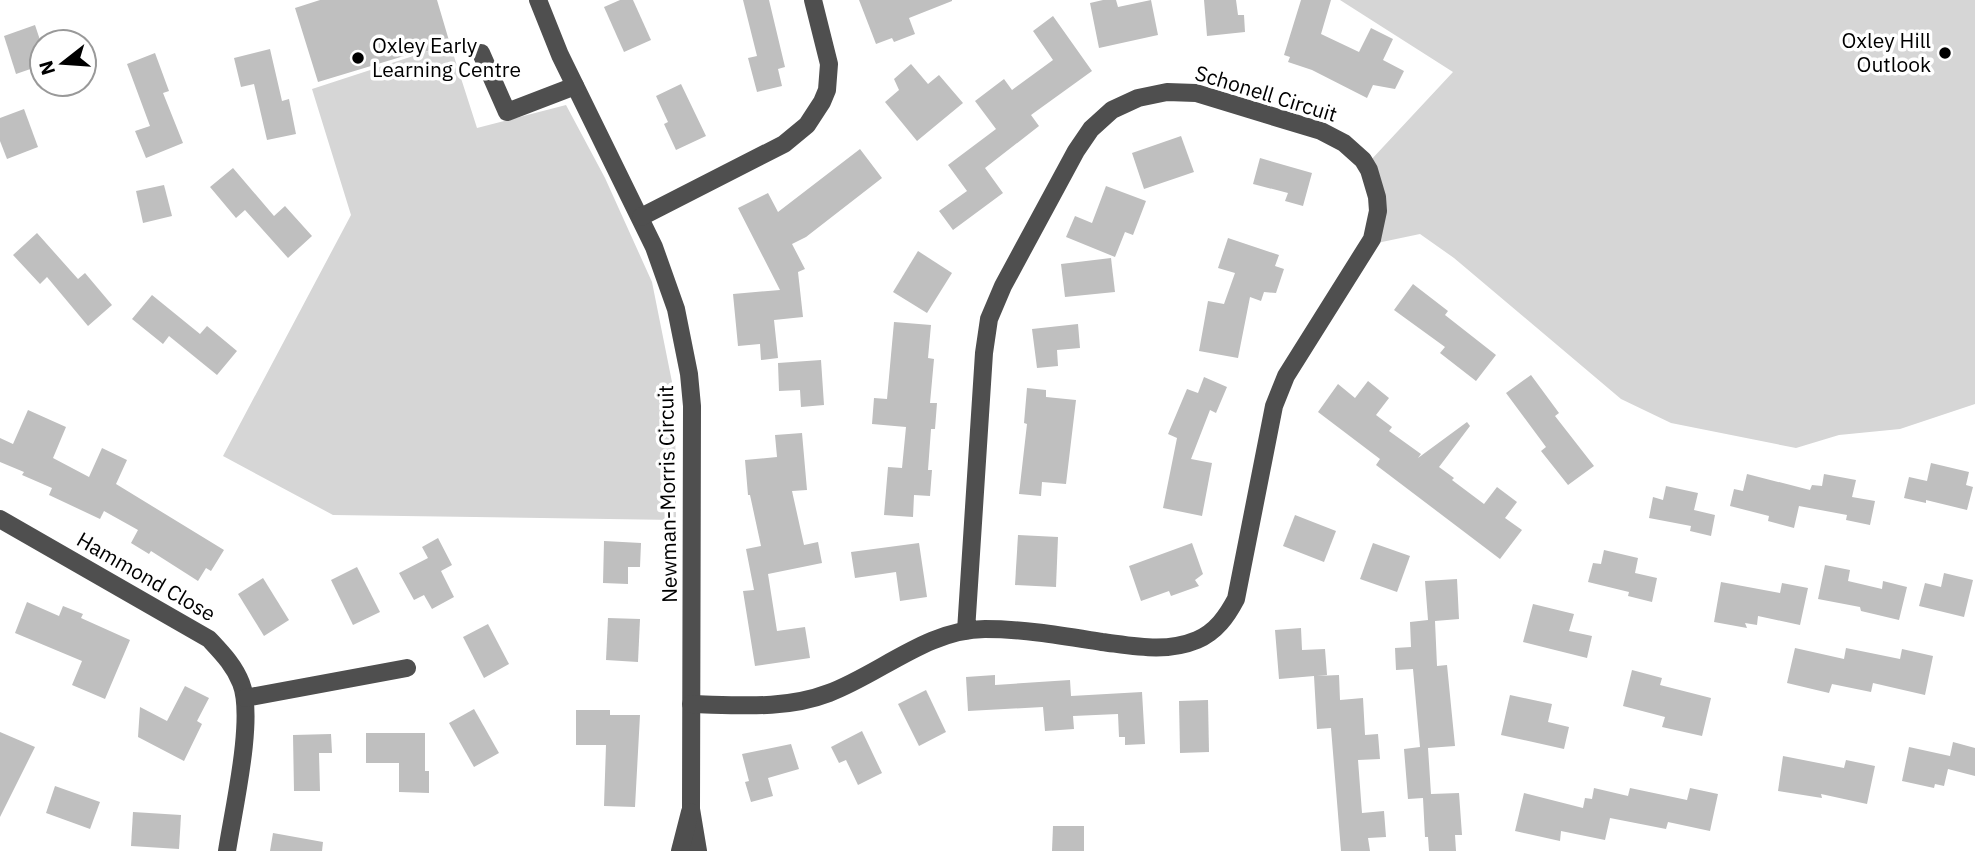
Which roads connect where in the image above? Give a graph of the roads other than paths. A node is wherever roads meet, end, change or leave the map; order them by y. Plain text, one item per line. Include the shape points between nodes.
1 (538, 0) edge
2 (813, 0) edge
3 (481, 53) dead end
4 (575, 86) junction
5 (641, 216) junction
6 (0, 519) edge
7 (966, 631) junction
8 (407, 668) dead end
9 (245, 698) junction
10 (691, 704) junction
11 (691, 809) junction
12 (227, 851) edge
13 (680, 851) edge
14 (698, 851) edge

1 - 4 street, Newman-Morris Circuit
2 - 5 street via 829,64 827,90 807,125 784,144
3 - 4 street via 508,112
4 - 5 street, Newman-Morris Circuit
5 - 10 street, Newman-Morris Circuit via 676,309 689,374
6 - 9 street, Hammond Close via 209,639 229,659
7 - 7 street, Schonell Circuit via 1017,630 1174,648 1208,634 1225,618 1236,599 1274,406 1286,376 1372,239 1377,197 1363,160 1345,143 1321,131 1196,93 1138,98 1112,110 1091,128 989,319
7 - 10 street, Schonell Circuit via 935,640 829,693 799,702
8 - 9 street
9 - 12 street, Hammond Close via 245,729
10 - 11 street, Newman-Morris Circuit
11 - 13 street, Newman-Morris Circuit
11 - 14 street, Newman-Morris Circuit

